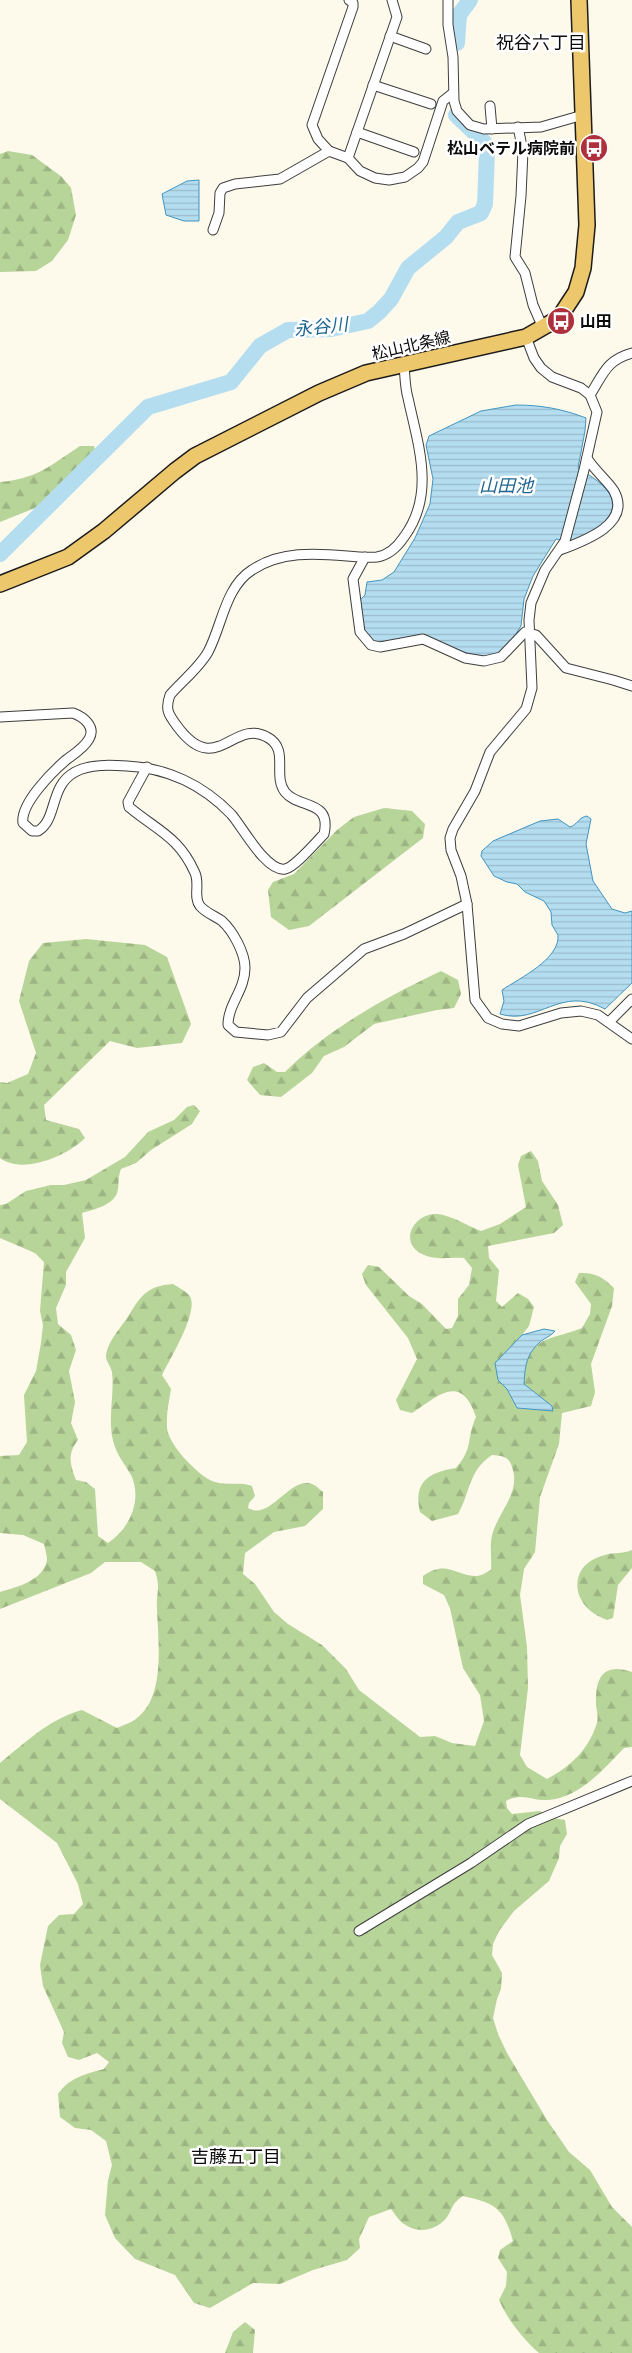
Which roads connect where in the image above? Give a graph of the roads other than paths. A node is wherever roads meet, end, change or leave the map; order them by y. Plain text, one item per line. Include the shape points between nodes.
1 (349, 0) edge
2 (392, 0) edge
3 (448, 0) edge
4 (579, 0) edge
5 (390, 36) junction
6 (426, 49) dead end
7 (373, 85) junction
8 (453, 93) junction
9 (431, 104) dead end
10 (490, 106) dead end
11 (583, 115) junction
12 (518, 127) junction
13 (492, 129) junction
14 (357, 132) junction
15 (329, 151) junction
16 (414, 152) dead end
17 (348, 158) junction
18 (213, 230) dead end
19 (544, 328) junction
20 (526, 337) junction
21 (632, 353) edge
22 (404, 365) junction
23 (590, 395) junction
24 (587, 458) junction
25 (560, 550) junction
26 (365, 557) junction
27 (0, 584) edge
28 (530, 632) junction
29 (632, 686) edge
30 (0, 717) edge
31 (147, 767) junction
32 (467, 904) junction
33 (632, 999) edge
34 (610, 1022) junction
35 (632, 1039) edge
36 (632, 1780) edge
37 (359, 1931) dead end

1 - 15 street via 353,7 312,128
2 - 5 street via 397,14
3 - 8 street
4 - 11 main road, 松山北条線
5 - 6 street
5 - 7 street
7 - 9 street
7 - 14 street
8 - 13 street via 457,111 470,125
8 - 17 street via 443,100 425,156 412,173 382,180 367,175
10 - 13 street
11 - 12 street via 555,124
11 - 19 main road, 松山北条線 via 586,225 583,268 568,307
12 - 13 street
12 - 19 street via 523,151 515,257 525,273
14 - 16 street
14 - 17 street
15 - 17 street
15 - 18 street via 280,179 223,188
19 - 20 main road, 松山北条線
20 - 22 main road, 松山北条線
20 - 23 street via 541,368 552,377
21 - 23 street via 608,366
22 - 26 street via 407,398 420,451 422,484 419,509 410,529 390,552 379,557
22 - 27 main road, 松山北条線 via 342,382 218,444 175,471 68,557
23 - 24 street via 597,412
24 - 25 street
24 - 25 street via 613,490 619,503 616,515 610,525
25 - 28 street via 537,585 531,603
26 - 28 street via 353,579 360,632 371,644 380,646 423,639 465,658 484,661 501,657 520,636
26 - 31 street via 291,555 250,571 233,591 206,655 170,695 167,703 170,717 198,746 214,748 242,735 252,734 271,740 281,757 280,780 284,790 291,797 319,810 324,821 324,834 293,864 287,869 271,864 239,822 216,800 172,773
28 - 29 street via 566,668
28 - 32 street via 530,699 526,709 490,752 450,838
30 - 31 street via 73,713 81,716 90,727 91,733 84,745 49,777 24,810 23,822 32,830 38,831 47,823 61,784 75,772 103,766
31 - 32 street via 128,802 129,807 180,847 196,876 197,901 228,928 244,961 242,984 228,1018 228,1025 236,1032 268,1035 281,1032 307,998 364,949
32 - 34 street via 473,992 478,1006 488,1018 519,1026 561,1013 582,1011
33 - 34 street
34 - 35 street
36 - 37 street via 528,1824

